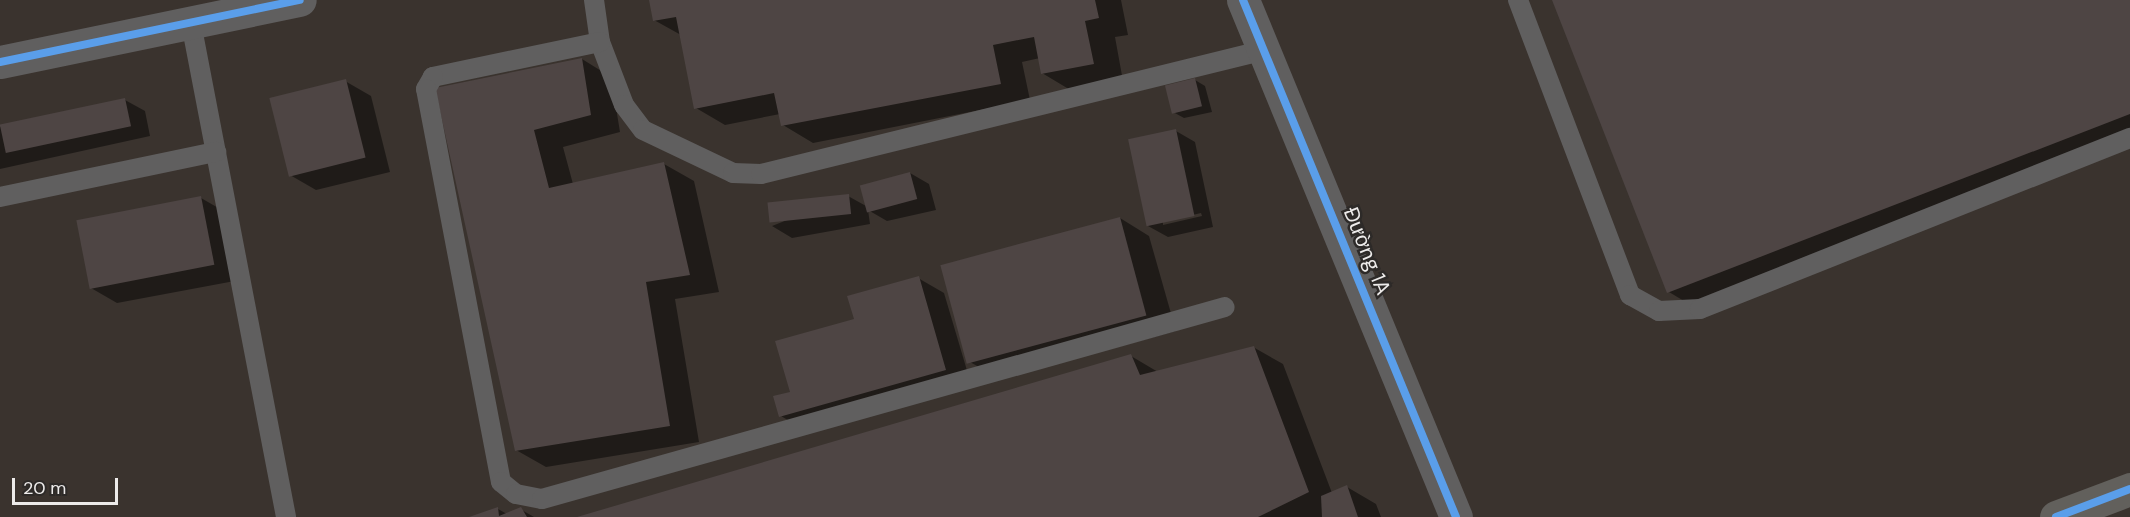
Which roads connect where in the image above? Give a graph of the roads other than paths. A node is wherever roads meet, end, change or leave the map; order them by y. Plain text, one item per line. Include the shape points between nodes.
1 (300, 0) edge
2 (594, 0) edge
3 (1243, 0) edge
4 (1518, 0) edge
5 (191, 23) junction
6 (600, 42) junction
7 (1265, 50) junction
8 (0, 62) edge
9 (2130, 138) edge
10 (216, 153) junction
11 (0, 197) edge
12 (1225, 307) dead end
13 (2130, 489) edge
14 (286, 517) edge
15 (1456, 517) edge
16 (2056, 517) edge

1 - 5 street
2 - 6 lane
3 - 7 street, Đường 1A
4 - 9 lane via 1630,295 1659,311 1700,309
5 - 8 street
5 - 10 lane
6 - 7 lane via 624,105 643,130 723,169 760,174
6 - 12 lane via 433,77 426,89 501,482 516,494 542,499
7 - 15 street, Đường 1A
10 - 11 lane
10 - 14 lane
13 - 16 street

